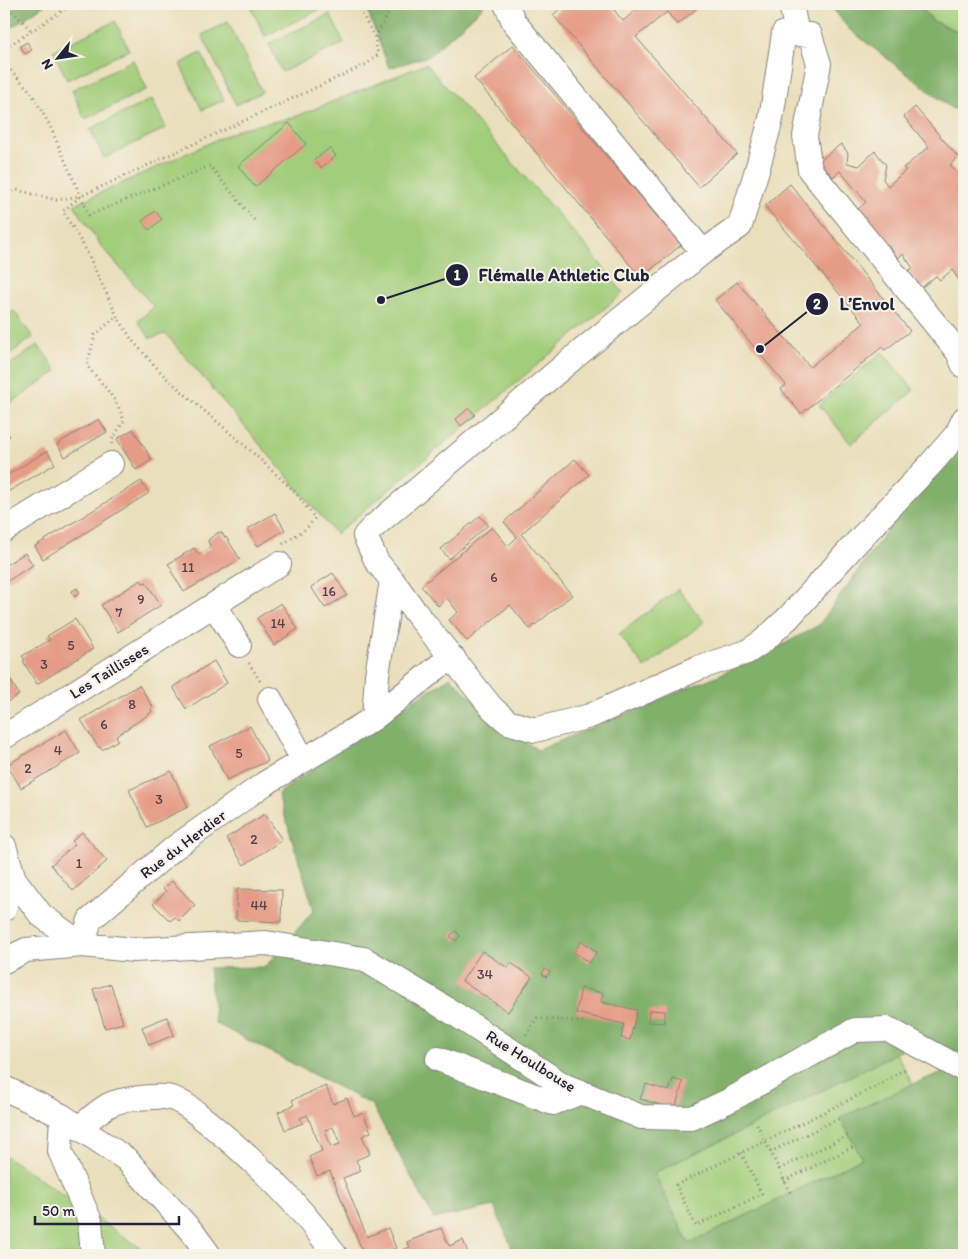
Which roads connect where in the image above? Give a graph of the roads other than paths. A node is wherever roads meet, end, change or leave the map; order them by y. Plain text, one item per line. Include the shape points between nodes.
1 (506, 4) edge
2 (791, 4) edge
3 (797, 34) junction
4 (703, 252) junction
5 (964, 366) edge
6 (964, 419) edge
7 (112, 464) road end
8 (4, 530) edge
9 (281, 555) road end
10 (392, 580) junction
11 (214, 605) junction
12 (239, 645) road end
13 (454, 659) junction
14 (270, 699) road end
15 (374, 718) junction
16 (4, 737) edge
17 (303, 760) junction
18 (4, 846) edge
19 (14, 878) junction
20 (4, 909) edge
21 (82, 945) junction
22 (4, 961) edge
23 (438, 1059) dead end
24 (964, 1067) edge
25 (4, 1088) edge
26 (581, 1092) junction
27 (70, 1122) junction
28 (93, 1255) edge
29 (209, 1255) edge
30 (335, 1255) edge

1 - 4 street via 514,22
2 - 3 street
3 - 4 street via 784,33 771,119 740,226
3 - 5 street via 810,35 819,64 805,136 810,170 958,352
4 - 10 street via 372,528 365,536 377,562
6 - 13 street via 957,434 930,465 788,618 747,652 698,668 590,716 535,730 508,722 492,708
7 - 8 street
9 - 11 street, Les Taillisses
10 - 13 street
10 - 15 street via 377,675
11 - 12 street
11 - 16 street, Les Taillisses
13 - 15 street, Rue du Herdier via 439,666
14 - 17 street
15 - 17 street, Rue du Herdier
17 - 21 street, Rue du Herdier via 174,848 90,920
18 - 19 street
19 - 20 street
19 - 21 street via 41,915
21 - 22 street, Rue Houlbouse via 26,950
21 - 26 street, Rue Houlbouse via 134,950 266,943 364,959 563,1085
23 - 26 street via 553,1103
24 - 26 street, Rue Houlbouse via 956,1066 888,1029 855,1030 692,1118 641,1117
25 - 27 street
27 - 28 street via 60,1151 90,1221
27 - 29 street via 126,1159
27 - 30 street via 111,1104 142,1097 167,1097 186,1105 276,1184

